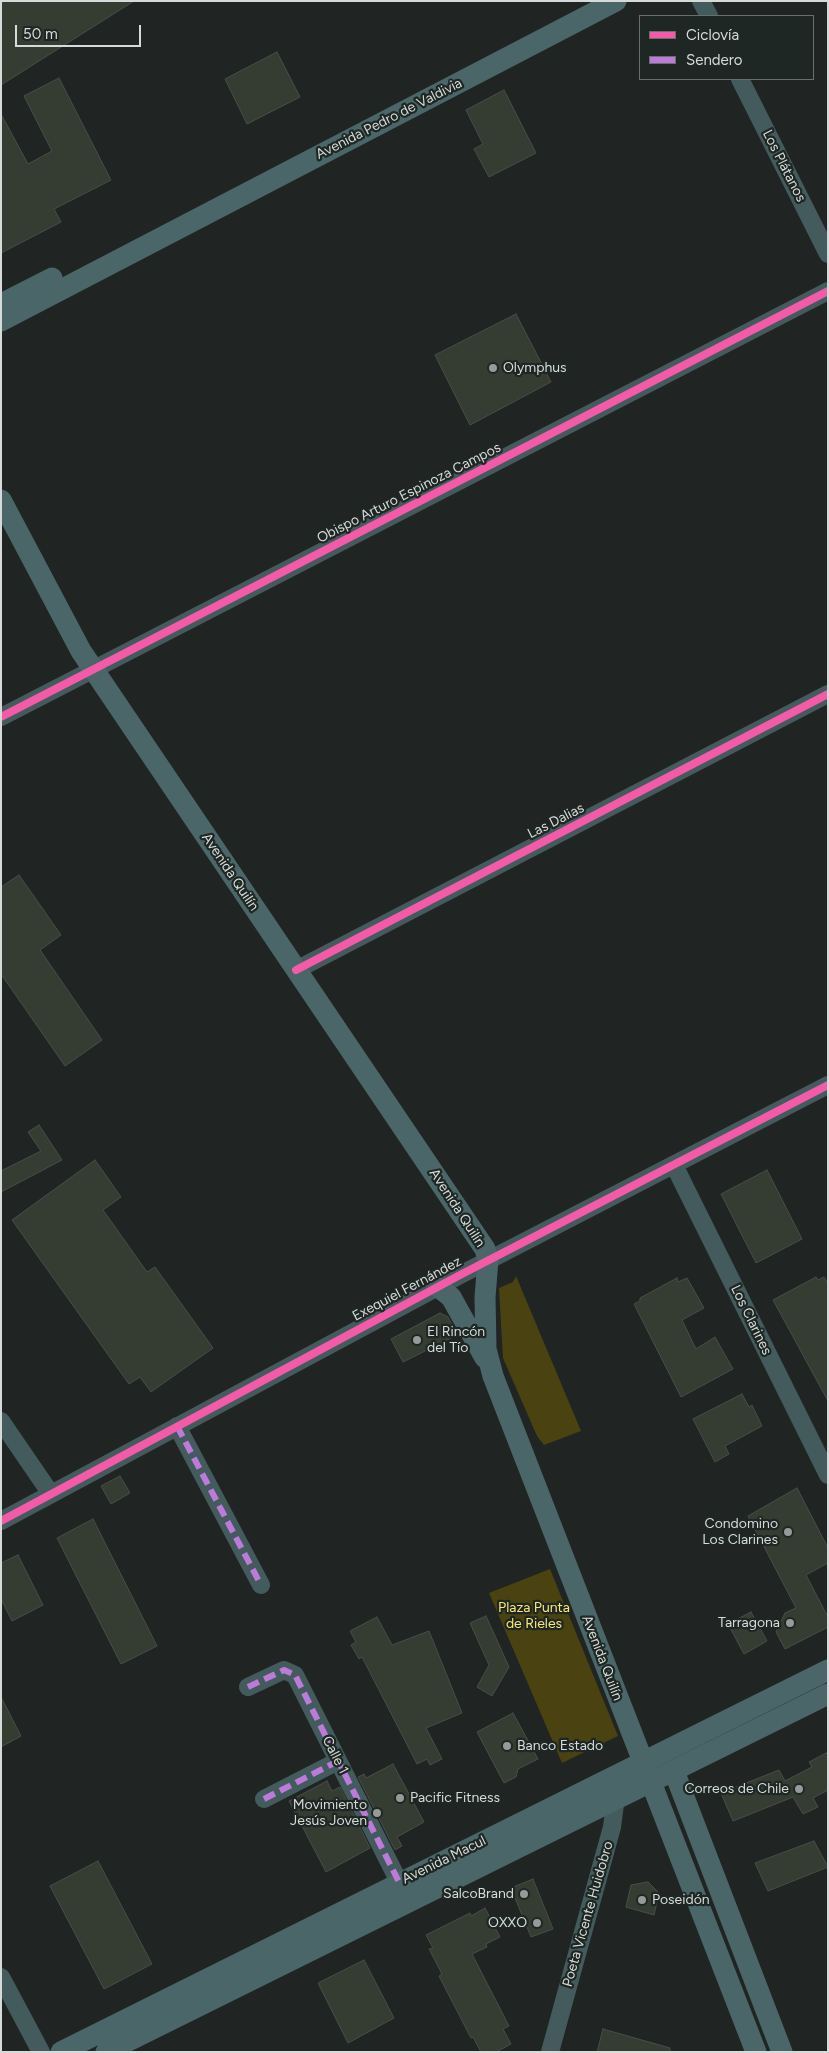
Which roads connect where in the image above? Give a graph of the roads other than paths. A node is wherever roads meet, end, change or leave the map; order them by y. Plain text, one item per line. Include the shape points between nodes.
1 (616, 1) edge
2 (701, 1) edge
3 (708, 15) edge
4 (741, 80) edge
5 (161, 237) junction
6 (828, 254) edge
7 (828, 291) edge
8 (1, 304) edge
9 (1, 321) edge
10 (1, 500) edge
11 (93, 670) junction
12 (828, 694) edge
13 (1, 717) edge
14 (296, 970) junction
15 (828, 1085) edge
16 (674, 1165) junction
17 (488, 1260) junction
18 (438, 1287) junction
19 (489, 1364) junction
20 (1, 1421) edge
21 (177, 1426) junction
22 (828, 1475) edge
23 (51, 1494) junction
24 (1, 1521) edge
25 (261, 1585) dead end
26 (828, 1670) edge
27 (248, 1687) dead end
28 (828, 1694) edge
29 (338, 1761) junction
30 (642, 1762) junction
31 (674, 1771) junction
32 (616, 1775) junction
33 (651, 1783) junction
34 (264, 1799) dead end
35 (617, 1800) junction
36 (399, 1882) junction
37 (734, 1926) junction
38 (710, 1936) junction
39 (1, 1976) edge
40 (41, 2052) edge
41 (61, 2052) edge
42 (106, 2052) edge
43 (550, 2052) edge
44 (756, 2052) edge
45 (782, 2052) edge

1 - 5 main road, Avenida Pedro de Valdivia
2 - 3 street
4 - 6 street, Los Plátanos
5 - 8 main road, Avenida Pedro de Valdivia via 114,246
5 - 9 main road, Avenida Pedro de Valdivia
7 - 11 street, Obispo Arturo Espinoza Campos
10 - 11 main road, Avenida Quilín
11 - 13 street, Obispo Arturo Espinoza Campos
11 - 14 main road, Avenida Quilín
12 - 14 street, Las Dalias
14 - 17 main road, Avenida Quilín via 474,1232
15 - 16 street, Exequiel Fernández
16 - 17 street, Exequiel Fernández
16 - 22 street, Los Clarines
17 - 18 street, Exequiel Fernández
17 - 19 main road, Avenida Quilín via 484,1314
18 - 19 main road via 451,1297
18 - 21 street, Exequiel Fernández
19 - 30 main road, Avenida Quilín
20 - 23 street
21 - 23 street, Exequiel Fernández
21 - 25 street
23 - 24 street, Exequiel Fernández
26 - 30 main road, Avenida Macul
27 - 29 street, Calle 1 via 284,1670 292,1672
28 - 31 main road, Avenida Macul
29 - 34 street
29 - 36 street, Calle 1
30 - 32 main road, Avenida Macul
30 - 33 main road, Avenida Quilín
31 - 33 main road, Avenida Macul
31 - 37 main road
32 - 35 street, Poeta Vicente Huidobro
32 - 36 main road, Avenida Macul
33 - 35 main road, Avenida Macul
33 - 38 main road, Avenida Quilín
35 - 42 main road, Avenida Macul
35 - 43 street, Poeta Vicente Huidobro via 609,1840
36 - 41 main road, Avenida Macul
37 - 38 main road via 720,1926
37 - 45 main road
38 - 44 main road, Avenida Quilín
39 - 40 street

